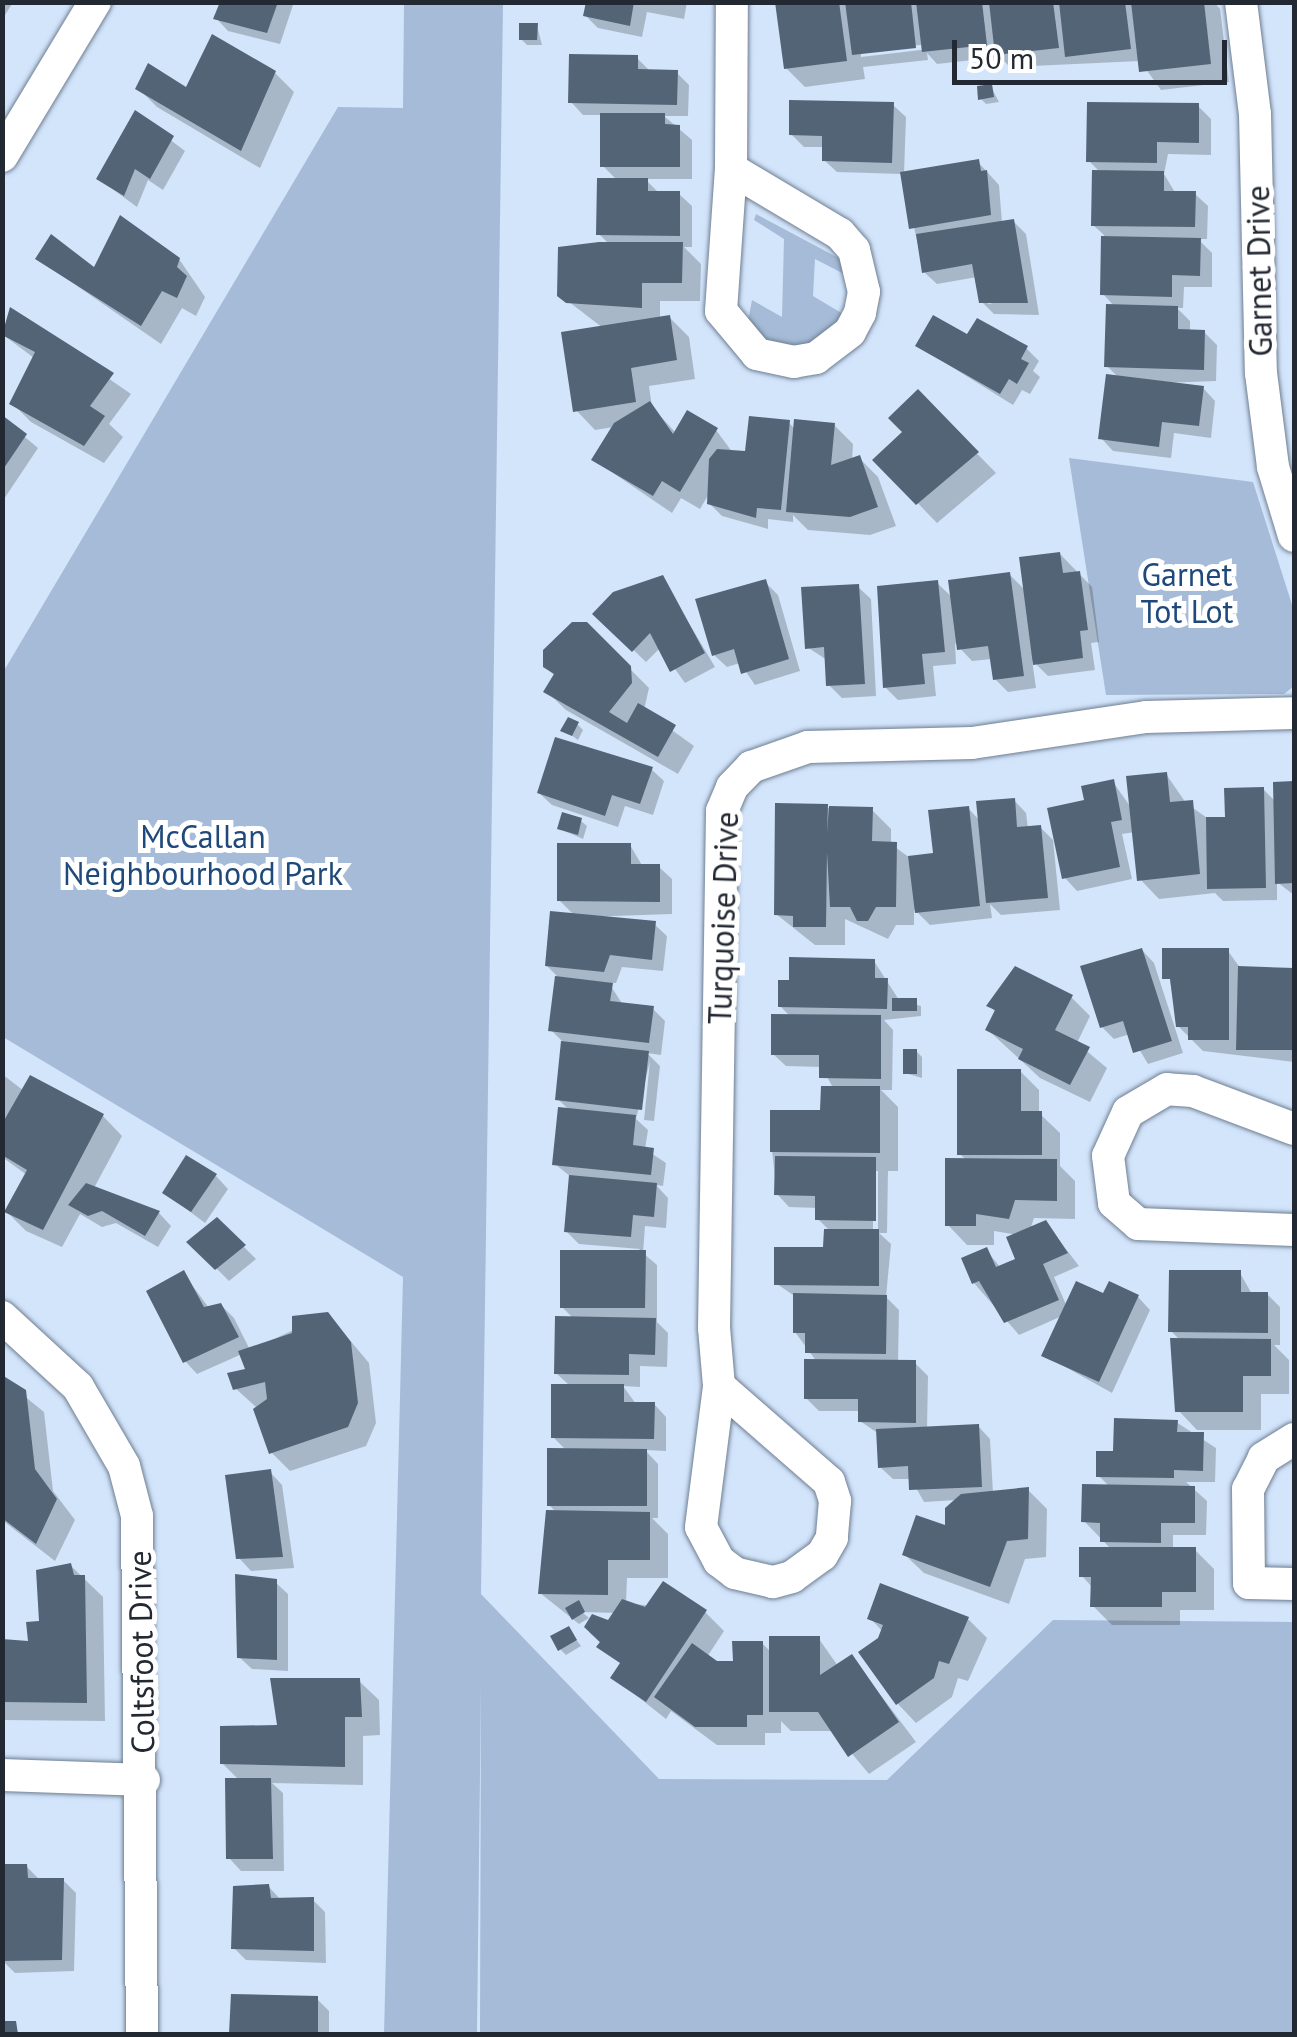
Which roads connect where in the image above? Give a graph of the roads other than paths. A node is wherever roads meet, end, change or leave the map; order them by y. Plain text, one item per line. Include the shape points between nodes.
1 (95, 2) edge
2 (732, 2) edge
3 (1240, 2) edge
4 (2, 156) edge
5 (732, 169) junction
6 (1294, 536) edge
7 (1294, 714) edge
8 (1294, 1129) edge
9 (1294, 1230) edge
10 (2, 1318) edge
11 (719, 1386) junction
12 (1294, 1439) edge
13 (1294, 1584) edge
14 (2, 1775) edge
15 (144, 1780) junction
16 (142, 2034) edge

1 - 4 street
2 - 5 street
3 - 6 street, Garnet Drive via 1255,114 1260,373 1272,467
5 - 5 street via 721,310 729,328 757,354 794,362 816,358 850,332 860,313 864,292 854,250 840,234 800,216
7 - 11 street, Turquoise Drive via 1146,717 972,743 808,746 752,767 732,788 722,810 714,1328
8 - 9 street via 1193,1091 1167,1089 1128,1112 1108,1156 1114,1203 1138,1224
10 - 15 street, Coltsfoot Drive via 78,1387 124,1466 142,1570
11 - 11 street, Turquoise Drive via 700,1508 708,1546 736,1573 773,1582 792,1577 822,1555 832,1538 835,1500 829,1482
12 - 13 street via 1264,1458 1248,1489 1250,1584
14 - 15 street
15 - 16 street, Coltsfoot Drive

